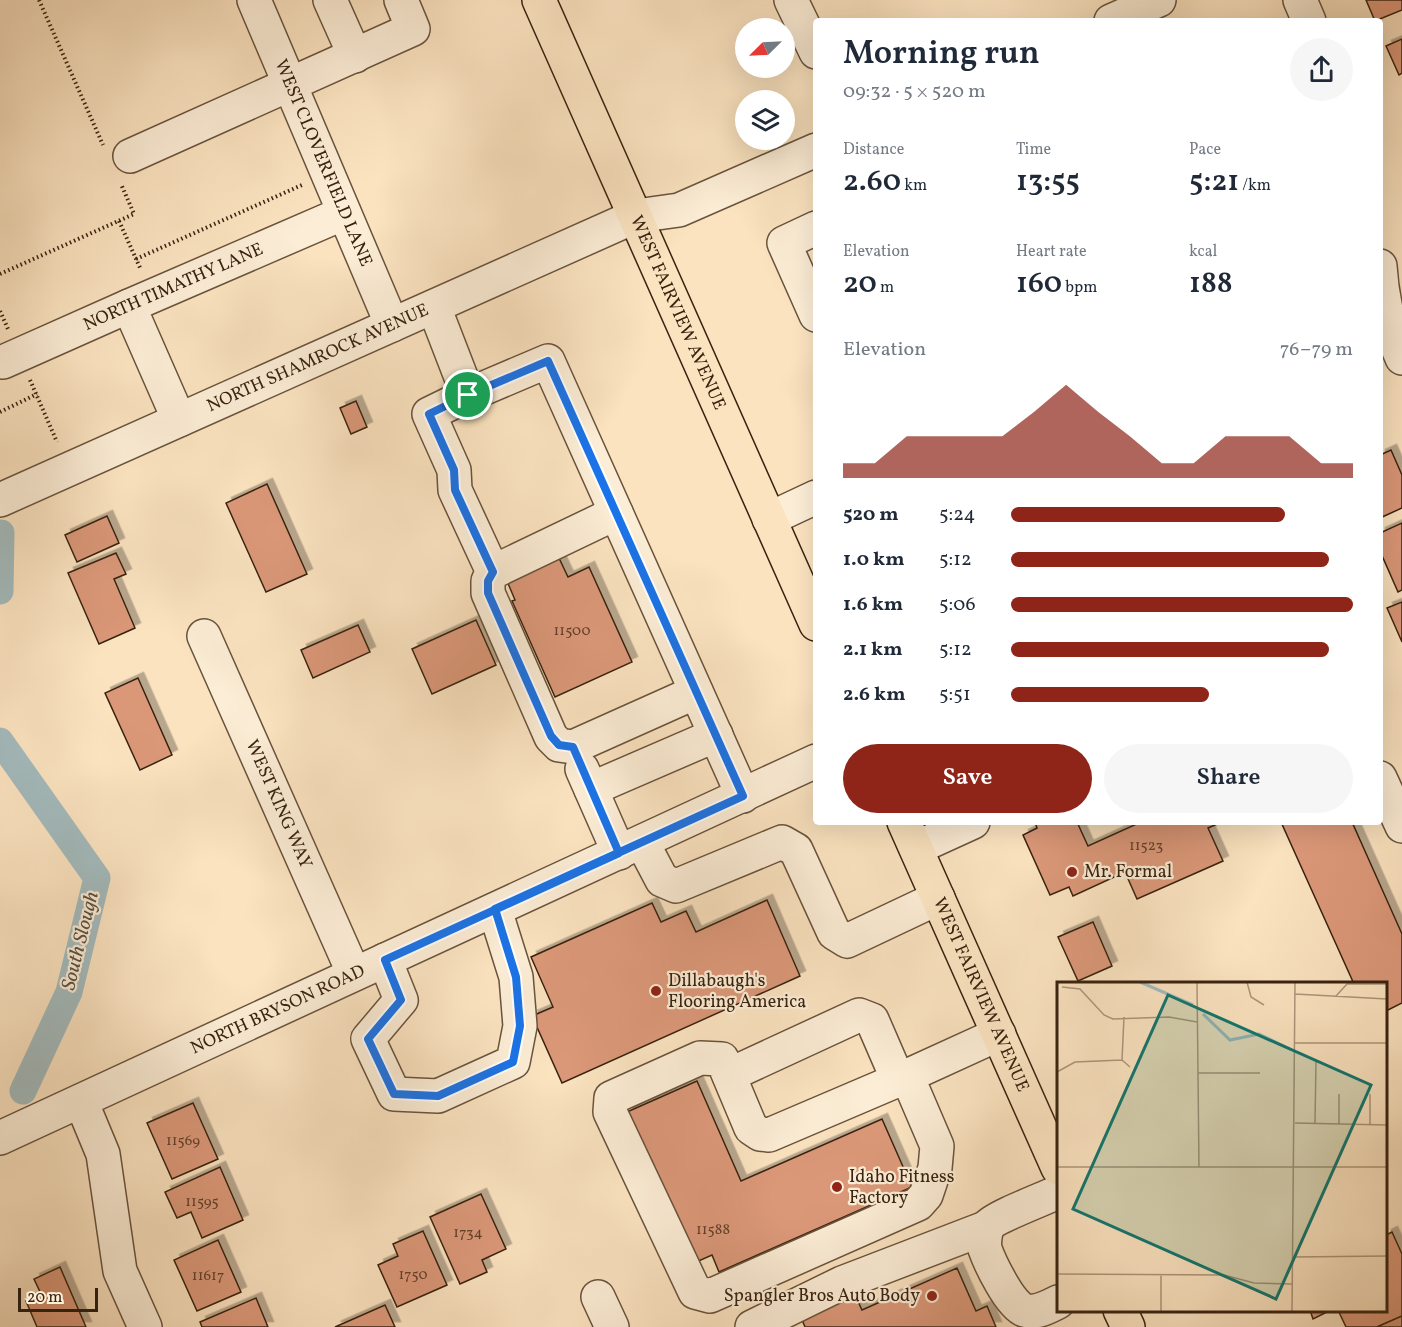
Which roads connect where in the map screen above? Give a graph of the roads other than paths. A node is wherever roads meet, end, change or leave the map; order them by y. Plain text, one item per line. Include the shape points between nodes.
1 (254, 0) edge
2 (330, 0) edge
3 (401, 0) edge
4 (539, 0) edge
5 (791, 0) edge
6 (1300, 0) edge
7 (1308, 18) edge
8 (813, 46) edge
9 (355, 56) junction
10 (291, 85) junction
11 (813, 151) edge
12 (118, 163) road end
13 (344, 213) junction
14 (636, 216) junction
15 (813, 229) edge
16 (1383, 292) edge
17 (129, 306) junction
18 (434, 307) junction
19 (813, 308) edge
20 (392, 325) junction
21 (1402, 358) edge
22 (15, 367) road end
23 (468, 395) junction
24 (179, 420) junction
25 (813, 498) edge
26 (0, 500) edge
27 (616, 513) junction
28 (769, 519) junction
29 (493, 572) junction
30 (813, 617) edge
31 (204, 636) dead end
32 (696, 692) junction
33 (716, 735) junction
34 (573, 747) junction
35 (813, 762) edge
36 (1383, 785) edge
37 (591, 789) junction
38 (743, 796) junction
39 (958, 825) edge
40 (1402, 826) edge
41 (910, 835) edge
42 (631, 847) junction
43 (938, 898) junction
44 (495, 909) junction
45 (385, 960) junction
46 (354, 974) junction
47 (999, 1034) junction
48 (729, 1075) junction
49 (902, 1078) junction
50 (81, 1101) junction
51 (0, 1138) edge
52 (1057, 1164) edge
53 (1057, 1193) edge
54 (988, 1227) junction
55 (598, 1296) dead end
56 (1057, 1303) edge
57 (1120, 1312) edge
58 (145, 1327) edge
59 (612, 1327) edge
60 (752, 1327) edge
61 (1128, 1327) edge

1 - 10 street, WEST CLOVERFIELD LANE
2 - 9 street
3 - 9 street via 413,29
4 - 14 main road, WEST FAIRVIEW AVENUE
5 - 8 street
6 - 7 street
9 - 10 street
10 - 12 street
10 - 13 street, WEST CLOVERFIELD LANE
11 - 14 street, NORTH SHAMROCK AVENUE via 679,210
13 - 17 street, NORTH TIMATHY LANE
13 - 20 street, WEST CLOVERFIELD LANE
14 - 18 street, NORTH SHAMROCK AVENUE
14 - 28 main road, WEST FAIRVIEW AVENUE
15 - 19 street via 784,243
16 - 21 street
17 - 22 street, NORTH TIMATHY LANE
17 - 24 street
18 - 20 street, NORTH SHAMROCK AVENUE
18 - 23 street
20 - 24 street, NORTH SHAMROCK AVENUE
23 - 27 street via 548,361
23 - 29 street via 429,414 454,470 455,490
24 - 26 street, NORTH SHAMROCK AVENUE
25 - 28 street
27 - 29 street
27 - 32 street
28 - 30 main road, WEST FAIRVIEW AVENUE
29 - 34 street via 488,593 551,736 559,745
31 - 46 street, WEST KING WAY
32 - 33 street
32 - 34 street
33 - 37 street
33 - 38 street
34 - 37 street
35 - 38 street, NORTH BRYSON ROAD
36 - 40 street
37 - 42 street
38 - 42 street, NORTH BRYSON ROAD
39 - 41 street
41 - 43 main road, WEST FAIRVIEW AVENUE
42 - 43 street via 662,880 676,886 782,842 796,850 834,933 847,941
42 - 44 street, NORTH BRYSON ROAD
43 - 47 main road, WEST FAIRVIEW AVENUE
44 - 45 street, NORTH BRYSON ROAD
44 - 45 street via 516,977 520,1026 513,1062 438,1096 394,1094 368,1039 401,1000
45 - 46 street, NORTH BRYSON ROAD
46 - 50 street, NORTH BRYSON ROAD
47 - 49 street
47 - 52 main road, WEST FAIRVIEW AVENUE
48 - 49 street via 751,1128 769,1135
48 - 49 street via 859,1015 872,1020
48 - 49 street via 722,1059 700,1058 611,1098 610,1113 695,1293 710,1296 918,1204 926,1195 937,1146
50 - 51 street, NORTH BRYSON ROAD
50 - 58 street via 103,1154 120,1271
53 - 54 street
54 - 56 street via 985,1247 1010,1300 1026,1311
54 - 60 street via 842,1283
55 - 59 street
57 - 61 main road

